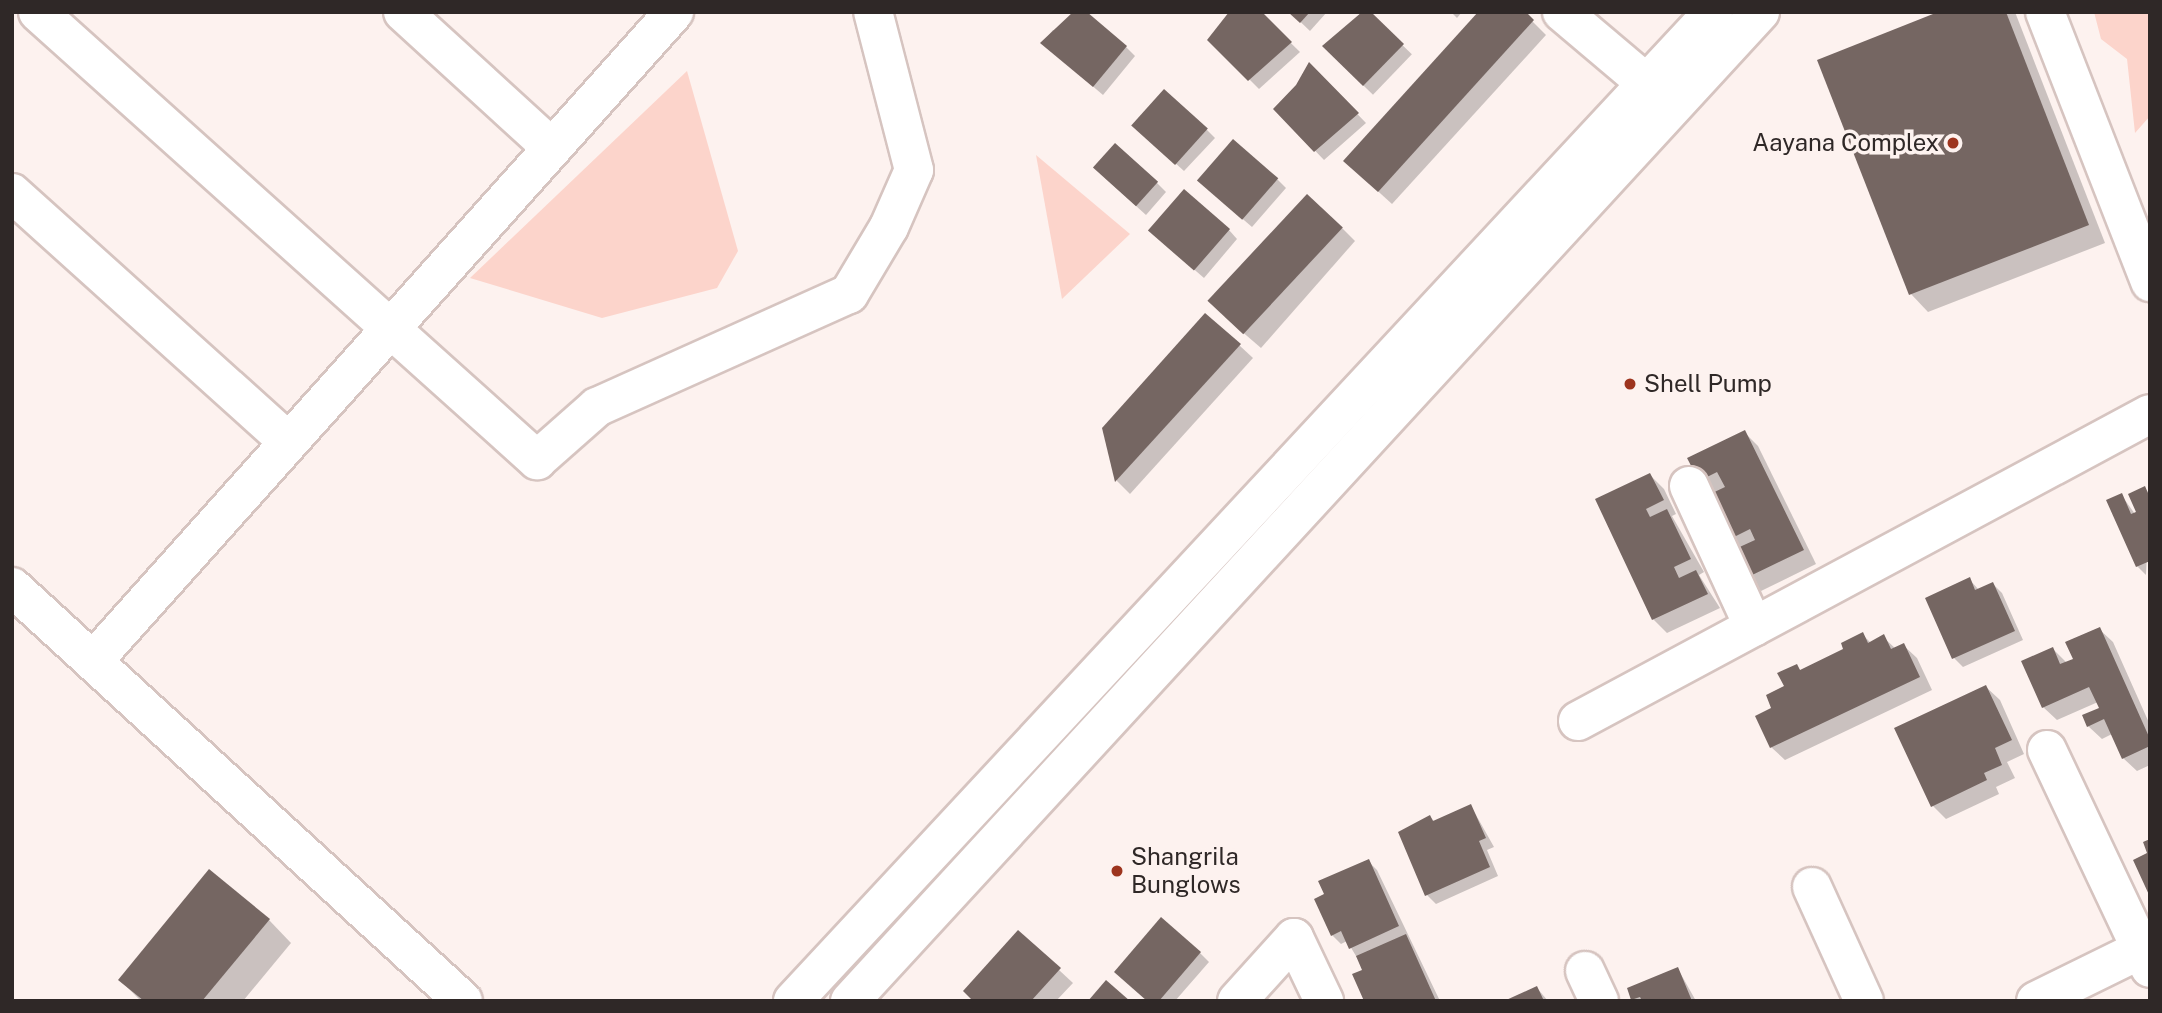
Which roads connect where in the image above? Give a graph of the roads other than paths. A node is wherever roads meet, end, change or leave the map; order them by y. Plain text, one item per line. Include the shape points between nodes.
1 (38, 12) edge
2 (403, 12) edge
3 (674, 12) edge
4 (873, 12) edge
5 (1562, 12) edge
6 (1713, 12) edge
7 (1760, 12) edge
8 (2045, 12) edge
9 (1646, 83) junction
10 (552, 148) junction
11 (12, 193) edge
12 (2150, 282) edge
13 (390, 327) junction
14 (2150, 414) edge
15 (287, 441) junction
16 (1689, 486) dead end
17 (12, 587) edge
18 (1754, 626) junction
19 (93, 661) junction
20 (1578, 721) dead end
21 (2047, 750) dead end
22 (1812, 887) dead end
23 (2147, 954) edge
24 (863, 996) edge
25 (463, 1001) edge
26 (793, 1001) edge
27 (1237, 1001) edge
28 (1324, 1001) edge
29 (1864, 1001) edge
30 (2036, 1001) edge

1 - 13 street
2 - 10 street
3 - 10 street
4 - 13 street via 914,170 889,226 849,295 597,407 537,460
5 - 9 street
6 - 9 street
7 - 24 street
8 - 12 street
9 - 26 street
10 - 13 street
11 - 15 street
13 - 15 street
14 - 18 street
15 - 19 street
16 - 18 street
17 - 19 street
18 - 20 street
19 - 25 street
21 - 23 street
22 - 29 street
23 - 30 street
27 - 28 street via 1294,938

